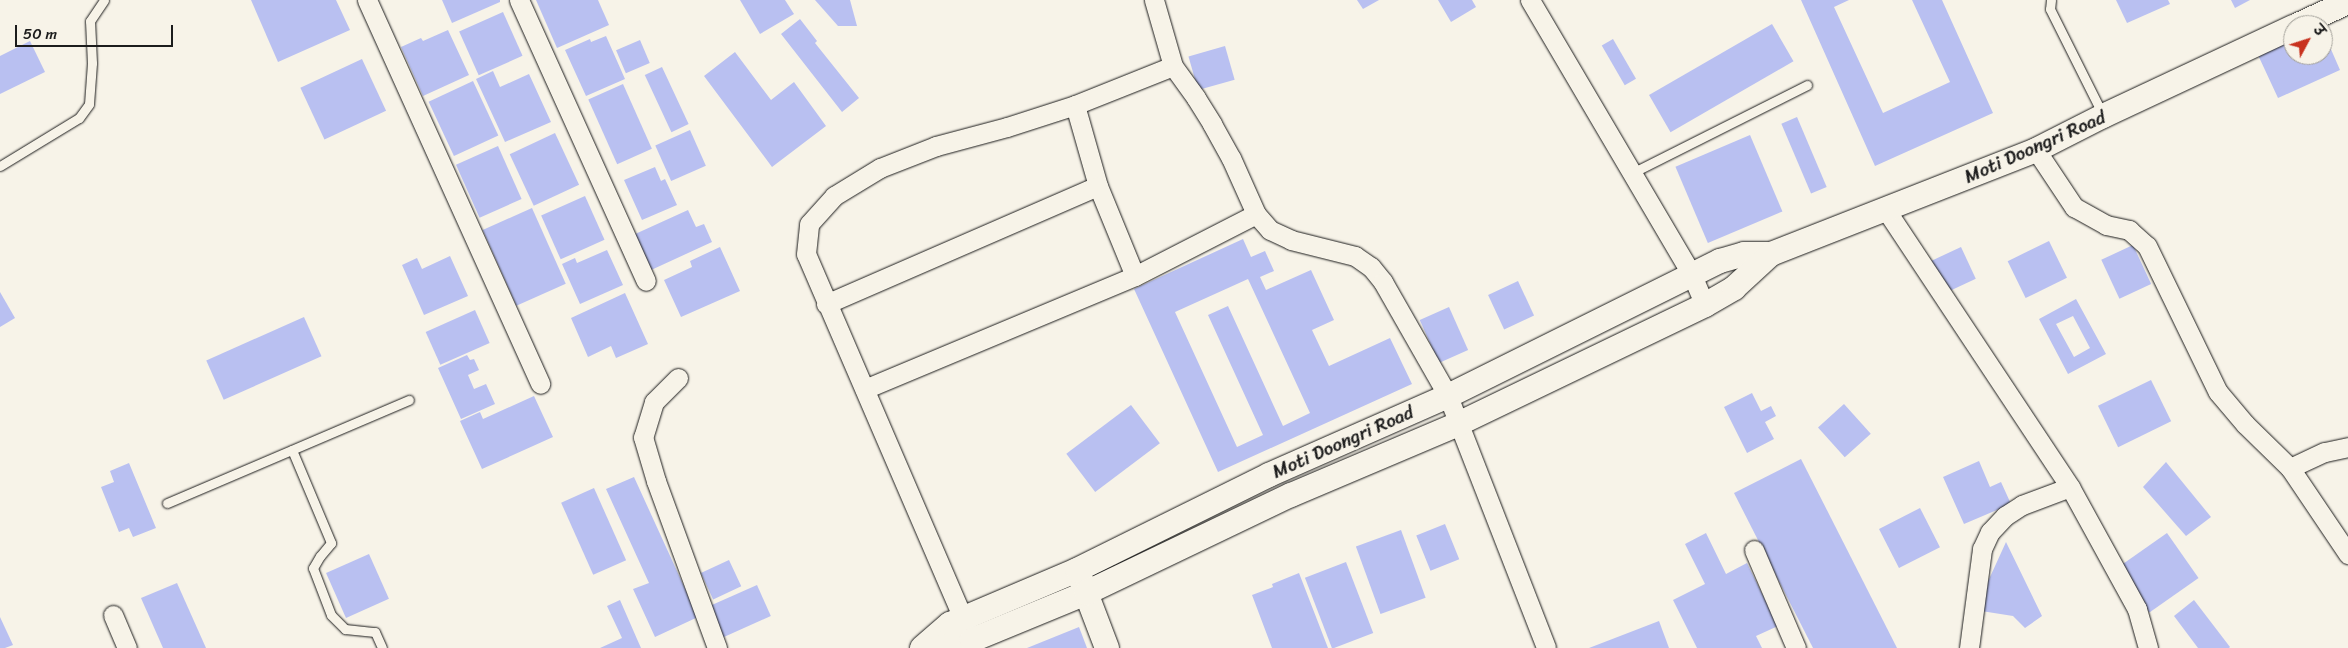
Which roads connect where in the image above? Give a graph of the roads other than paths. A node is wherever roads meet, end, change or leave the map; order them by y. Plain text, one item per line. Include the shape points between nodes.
1 (104, 0) edge
2 (367, 0) edge
3 (519, 0) edge
4 (1154, 0) edge
5 (1530, 0) edge
6 (2051, 0) edge
7 (2348, 2) edge
8 (2320, 15) edge
9 (2283, 33) edge
10 (1173, 66) junction
11 (1808, 85) dead end
12 (1075, 105) junction
13 (2103, 116) junction
14 (2036, 150) junction
15 (0, 166) edge
16 (1632, 173) junction
17 (1098, 186) junction
18 (1886, 210) junction
19 (1256, 214) junction
20 (1771, 254) junction
21 (1692, 275) junction
22 (1135, 276) junction
23 (646, 281) dead end
24 (826, 304) junction
25 (1705, 305) junction
26 (678, 378) dead end
27 (540, 384) dead end
28 (865, 389) junction
29 (1448, 396) junction
30 (410, 400) dead end
31 (1458, 424) junction
32 (2348, 448) edge
33 (292, 450) junction
34 (1296, 463) junction
35 (2290, 468) junction
36 (2070, 487) junction
37 (1308, 488) junction
38 (167, 503) dead end
39 (1754, 550) dead end
40 (2348, 554) edge
41 (1077, 570) junction
42 (1086, 593) junction
43 (113, 614) dead end
44 (968, 630) junction
45 (127, 648) edge
46 (382, 648) edge
47 (717, 648) edge
48 (922, 648) edge
49 (939, 648) edge
50 (1107, 648) edge
51 (1546, 648) edge
52 (1796, 648) edge
53 (1969, 648) edge
54 (2148, 648) edge

1 - 15 lane via 90,20 92,63 89,104 79,118
2 - 27 street
3 - 23 street
4 - 10 street
5 - 16 street
6 - 13 lane via 2050,9
7 - 8 street
9 - 13 street, Moti Doongri Road
10 - 12 street
10 - 19 street via 1212,124
11 - 16 lane
12 - 17 street
12 - 24 street via 936,146 880,168 834,196 809,224 806,254
13 - 14 street, Moti Doongri Road
14 - 18 street, Moti Doongri Road
14 - 35 street via 2074,207 2106,225 2129,230 2147,246 2218,392
16 - 21 street
17 - 22 street
17 - 24 street
18 - 20 street, Moti Doongri Road
18 - 36 street
19 - 22 street
19 - 29 street via 1270,230 1292,240 1356,256 1371,267 1383,282
20 - 21 street, Moti Doongri Road via 1744,254
20 - 25 street, Moti Doongri Road via 1734,288
21 - 25 street
21 - 29 street, Moti Doongri Road
22 - 28 street
24 - 28 street
25 - 31 street, Moti Doongri Road
26 - 47 street via 654,402 643,438
28 - 44 street
29 - 31 street
29 - 34 street, Moti Doongri Road
30 - 33 lane
31 - 37 street, Moti Doongri Road
31 - 51 street
32 - 35 street via 2325,452
33 - 38 lane
33 - 46 lane via 331,543 313,568 331,615 345,629 375,632
34 - 37 street
34 - 41 street, Moti Doongri Road
35 - 40 street
36 - 53 street via 2022,505 2005,516 1990,532 1982,549
36 - 54 street via 2137,609
37 - 42 street, Moti Doongri Road
39 - 52 street
41 - 42 street
41 - 44 street, Moti Doongri Road
42 - 44 street, Moti Doongri Road
42 - 50 street
43 - 45 street
44 - 48 street, Moti Doongri Road via 939,631
44 - 49 street, Moti Doongri Road

